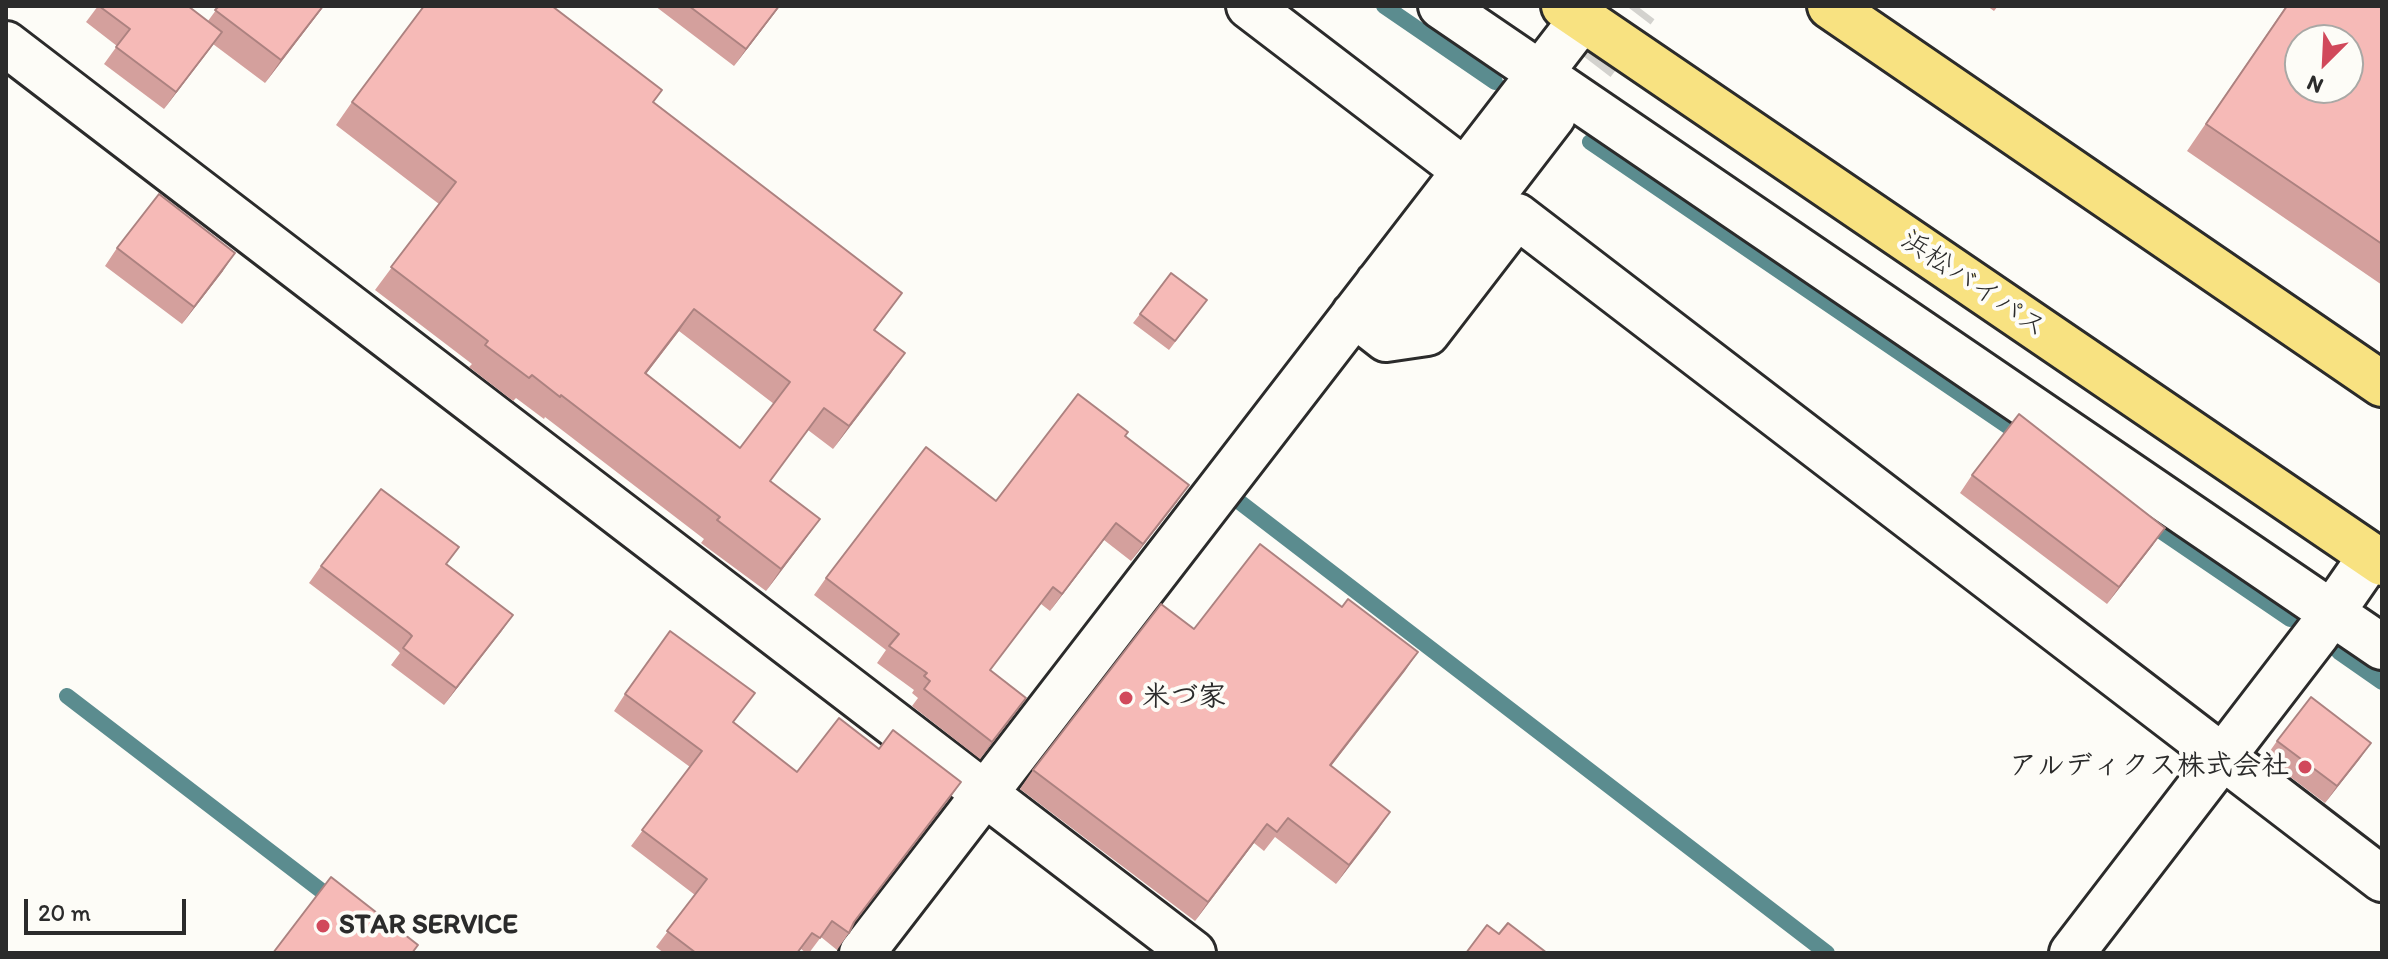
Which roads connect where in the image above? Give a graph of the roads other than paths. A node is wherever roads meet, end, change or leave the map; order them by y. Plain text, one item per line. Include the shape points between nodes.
1 (1249, 6) edge
2 (1441, 6) edge
3 (1830, 6) edge
4 (1573, 12) edge
5 (6, 44) edge
6 (1540, 73) junction
7 (1553, 116) tunnel mouth
8 (1465, 171) junction
9 (1366, 298) junction
10 (2382, 384) edge
11 (2376, 560) edge
12 (2332, 613) junction
13 (2382, 647) edge
14 (2223, 757) junction
15 (985, 794) junction
16 (2382, 879) edge
17 (862, 953) edge
18 (1193, 953) edge
19 (2072, 953) edge

1 - 8 street
2 - 6 street
3 - 10 highway
4 - 6 street
4 - 11 highway, 浜松バイパス
5 - 15 street
6 - 8 street
6 - 12 street
7 - 9 street via 1407,306
8 - 9 street
9 - 14 street via 1386,339 1427,333 1517,216
9 - 15 street
11 - 12 street
12 - 13 street
12 - 14 street
14 - 16 street
14 - 19 street
15 - 17 street
15 - 18 street

